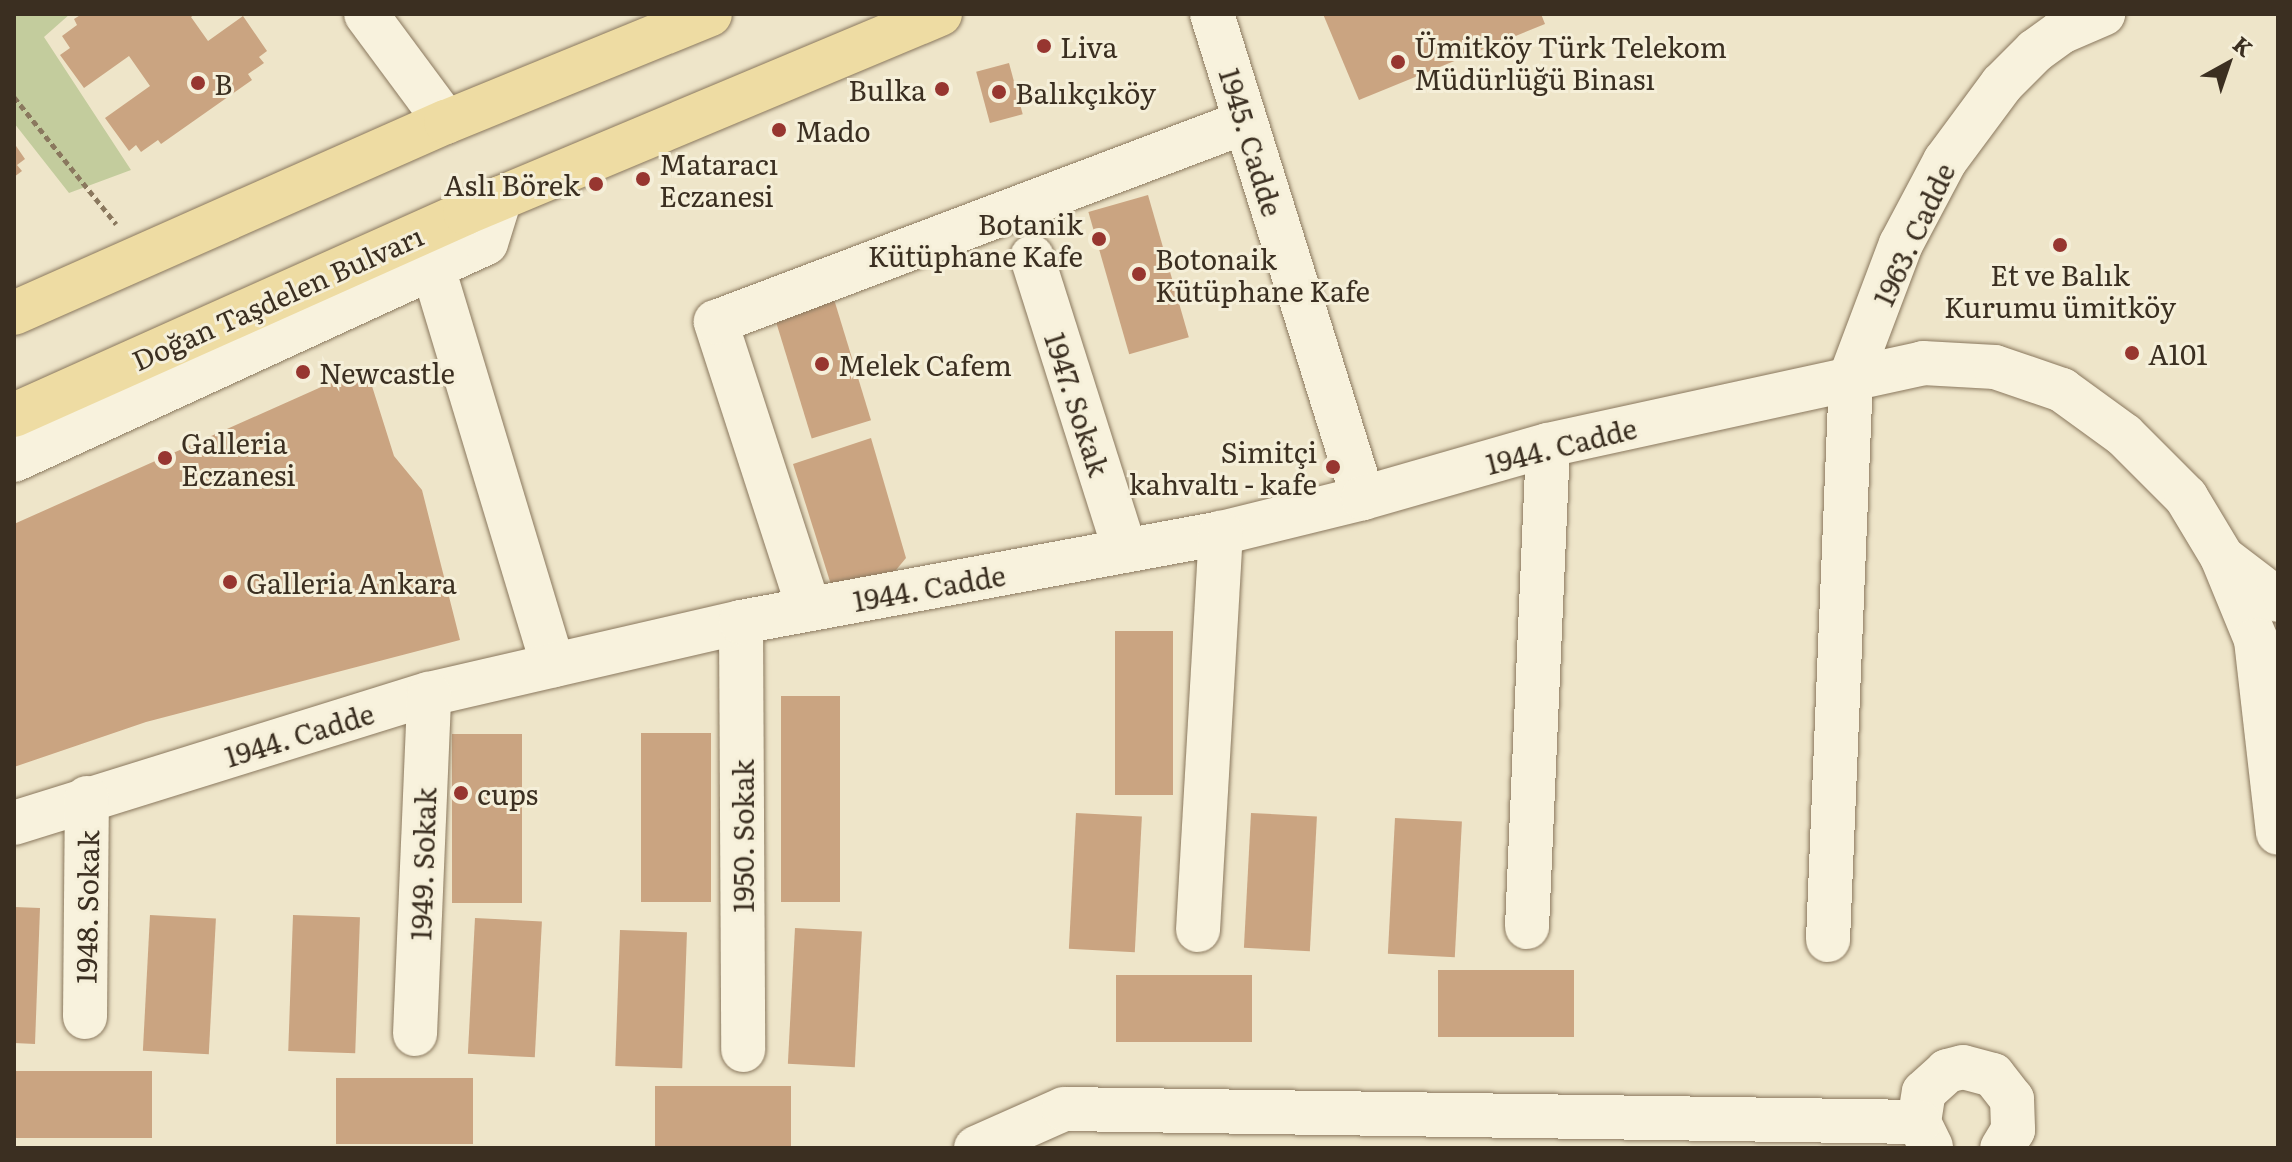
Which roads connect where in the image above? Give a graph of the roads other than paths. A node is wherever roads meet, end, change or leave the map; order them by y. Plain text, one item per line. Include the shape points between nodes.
1 (366, 14) edge
2 (940, 14) edge
3 (1212, 14) edge
4 (2103, 14) edge
5 (707, 15) edge
6 (2028, 32) edge
7 (446, 122) junction
8 (1245, 122) junction
9 (500, 198) junction
10 (1032, 257) dead end
11 (433, 268) junction
12 (14, 313) edge
13 (1851, 376) junction
14 (14, 415) edge
15 (1548, 445) junction
16 (14, 460) edge
17 (1363, 498) junction
18 (1221, 533) junction
19 (1125, 551) junction
20 (2222, 557) junction
21 (2278, 600) edge
22 (809, 609) junction
23 (741, 622) junction
24 (553, 665) junction
25 (429, 694) junction
26 (87, 798) junction
27 (14, 823) edge
28 (2278, 833) edge
29 (1527, 927) dead end
30 (1198, 930) dead end
31 (1828, 940) dead end
32 (85, 1017) dead end
33 (415, 1034) dead end
34 (743, 1050) dead end
35 (1926, 1135) edge
36 (976, 1148) edge
37 (2002, 1148) edge

1 - 7 street
2 - 9 main road, Doğan Taşdelen Bulvarı
3 - 8 street, 1945. Cadde
4 - 6 street, 1963. Cadde via 2061,32
5 - 7 main road
6 - 13 street, 1963. Cadde via 1920,205
7 - 12 main road
8 - 17 street, 1945. Cadde
8 - 22 street via 716,322
9 - 11 street via 486,243
9 - 14 main road, Doğan Taşdelen Bulvarı
10 - 19 street, 1947. Sokak
11 - 16 street
11 - 24 street
13 - 15 street, 1944. Cadde
13 - 20 street, 1944. Cadde via 1923,363 1995,367 2062,390 2124,435 2186,497
13 - 31 street, 1963. Cadde
15 - 17 street, 1944. Cadde
15 - 29 street
17 - 18 street, 1944. Cadde
18 - 19 street, 1944. Cadde
18 - 30 street
19 - 22 street, 1944. Cadde
20 - 21 street
20 - 28 street via 2256,640
22 - 23 street, 1944. Cadde
23 - 24 street, 1944. Cadde
23 - 34 street, 1950. Sokak
24 - 25 street, 1944. Cadde
25 - 26 street, 1944. Cadde
25 - 33 street, 1949. Sokak
26 - 27 street, 1944. Cadde
26 - 32 street, 1948. Sokak
35 - 36 street via 1064,1109
35 - 37 street via 1919,1107 1934,1080 1947,1071 1978,1069 1993,1075 2012,1099 2013,1130

